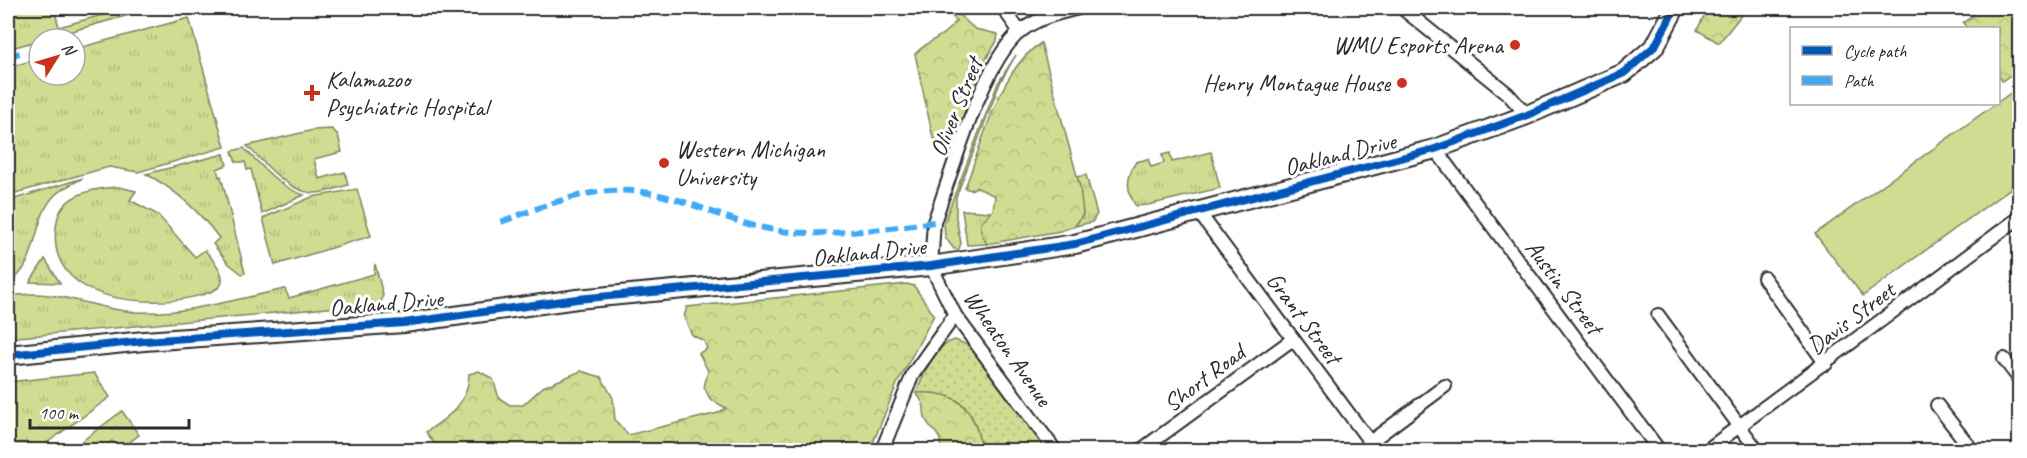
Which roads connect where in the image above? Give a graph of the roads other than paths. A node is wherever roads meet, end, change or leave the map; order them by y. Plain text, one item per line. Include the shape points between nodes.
1 (1003, 8) edge
2 (1079, 8) edge
3 (1402, 8) edge
4 (1675, 8) edge
5 (1020, 32) junction
6 (1527, 115) junction
7 (1435, 149) junction
8 (1197, 210) junction
9 (2019, 217) edge
10 (931, 266) junction
11 (1764, 278) dead end
12 (955, 315) junction
13 (1658, 315) dead end
14 (1293, 339) junction
15 (8, 355) edge
16 (2004, 359) dead end
17 (1826, 364) junction
18 (2019, 380) edge
19 (1445, 386) dead end
20 (1937, 405) dead end
21 (1738, 425) junction
22 (1373, 446) edge
23 (882, 450) edge
24 (1055, 450) edge
25 (1141, 450) edge
26 (1659, 450) edge
27 (1707, 450) edge
28 (1756, 450) edge
29 (1972, 450) edge

1 - 5 street
2 - 5 street, Oliver Street via 1047,17
3 - 6 street via 1508,94
4 - 6 main road, Oakland Drive via 1655,46 1619,76
5 - 10 street, Oliver Street via 994,63 984,86 934,222
6 - 7 main road, Oakland Drive
7 - 8 main road, Oakland Drive
7 - 26 street, Austin Street
8 - 10 main road, Oakland Drive via 1075,244
8 - 14 street, Grant Street
9 - 17 street, Davis Street
10 - 12 street, Wheaton Avenue
10 - 15 main road, Oakland Drive via 577,299 404,323 144,341
11 - 17 street
12 - 23 street via 914,374
12 - 24 street, Wheaton Avenue
13 - 21 street
14 - 22 street, Grant Street
14 - 25 street, Short Road
16 - 18 street
17 - 21 street, Davis Street
19 - 22 street
20 - 29 street
21 - 27 street, Davis Street
21 - 28 street

